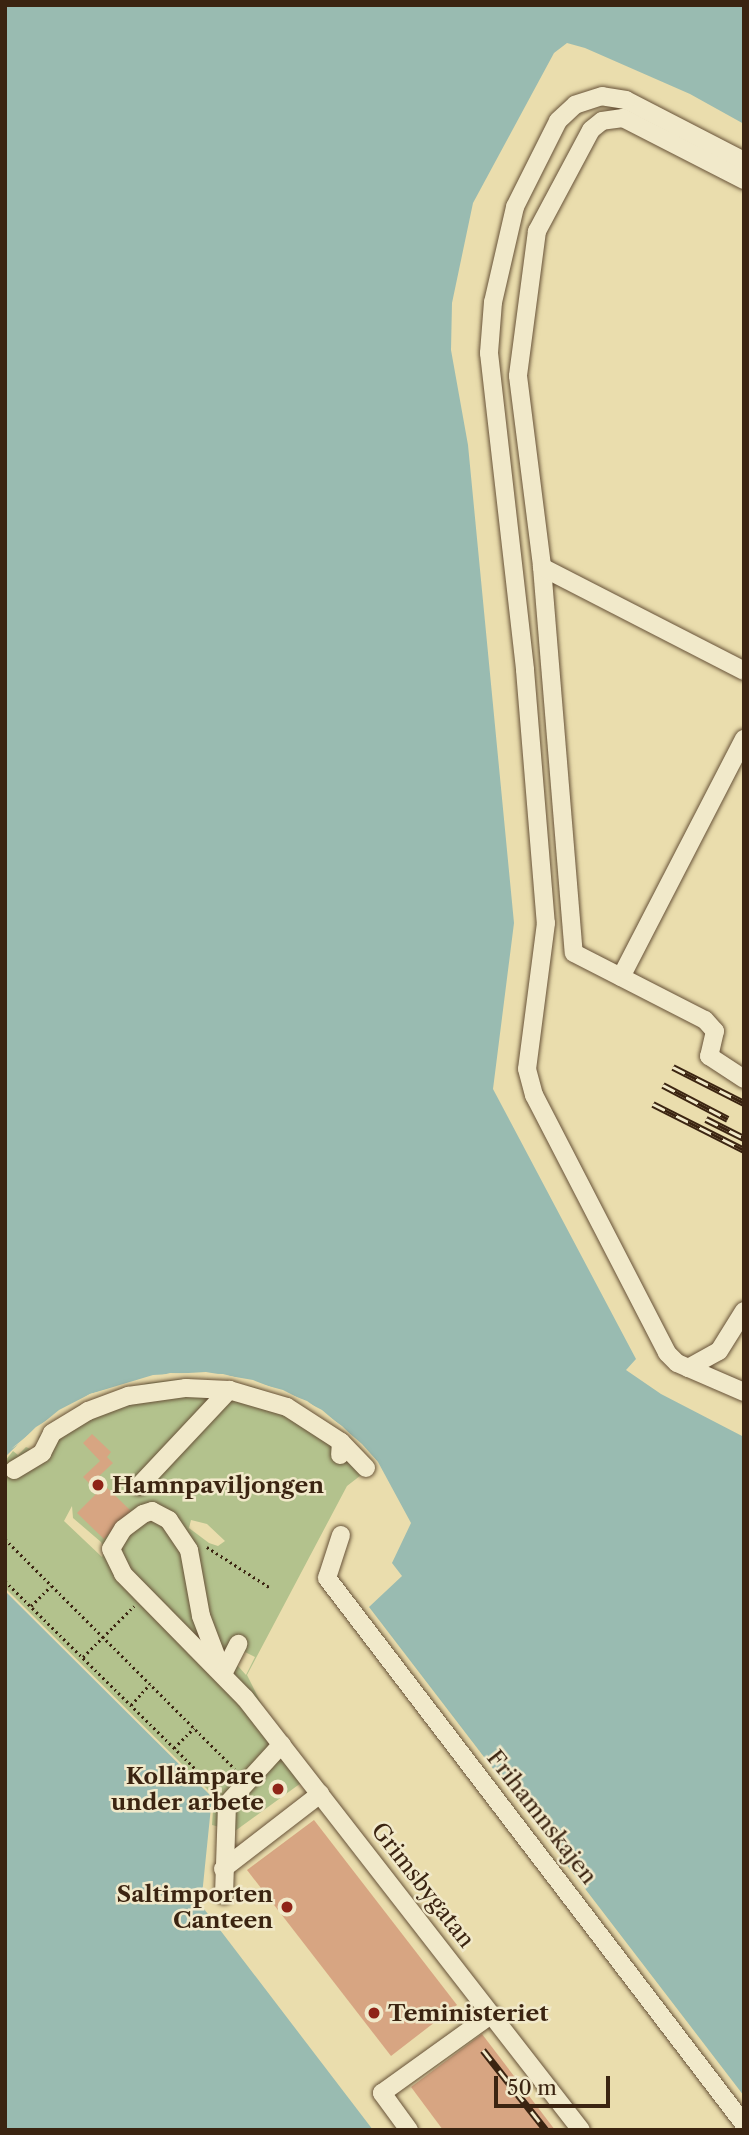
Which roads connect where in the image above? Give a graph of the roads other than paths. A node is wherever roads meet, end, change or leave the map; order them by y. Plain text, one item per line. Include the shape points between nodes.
1 (744, 161) edge
2 (744, 180) edge
3 (542, 567) junction
4 (744, 671) edge
5 (744, 739) edge
6 (621, 977) junction
7 (744, 1079) edge
8 (744, 1311) edge
9 (688, 1368) junction
10 (229, 1390) junction
11 (744, 1392) edge
12 (366, 1468) dead end
13 (14, 1470) dead end
14 (138, 1486) dead end
15 (341, 1535) dead end
16 (238, 1644) dead end
17 (223, 1674) junction
18 (282, 1744) junction
19 (320, 1794) junction
20 (223, 1869) junction
21 (224, 1895) dead end
22 (492, 2014) junction
23 (744, 2124) edge
24 (409, 2130) edge
25 (580, 2130) edge

1 - 9 street via 626,100 602,96 575,105 558,121 515,207 493,302 489,353 546,923 527,1069 534,1096 667,1353
2 - 3 street via 623,118 602,121 591,130 537,231 518,376
3 - 4 street
3 - 6 street via 574,953
5 - 6 street
6 - 7 street via 705,1020 715,1031 709,1056
8 - 9 street via 719,1351
9 - 11 street
10 - 12 street via 287,1407
10 - 13 street via 160,1389 109,1403 62,1426 47,1439 42,1453
10 - 14 street
15 - 23 street, Frihamnskajen via 327,1578
16 - 17 street
17 - 17 street, Grimsbygatan via 201,1616 189,1550 169,1520 152,1511 123,1529 111,1549 123,1574
17 - 18 street, Grimsbygatan
18 - 19 street, Grimsbygatan
18 - 20 street via 227,1804
19 - 20 street
19 - 22 street, Grimsbygatan
20 - 21 street
22 - 24 street via 382,2094
22 - 25 street, Grimsbygatan

